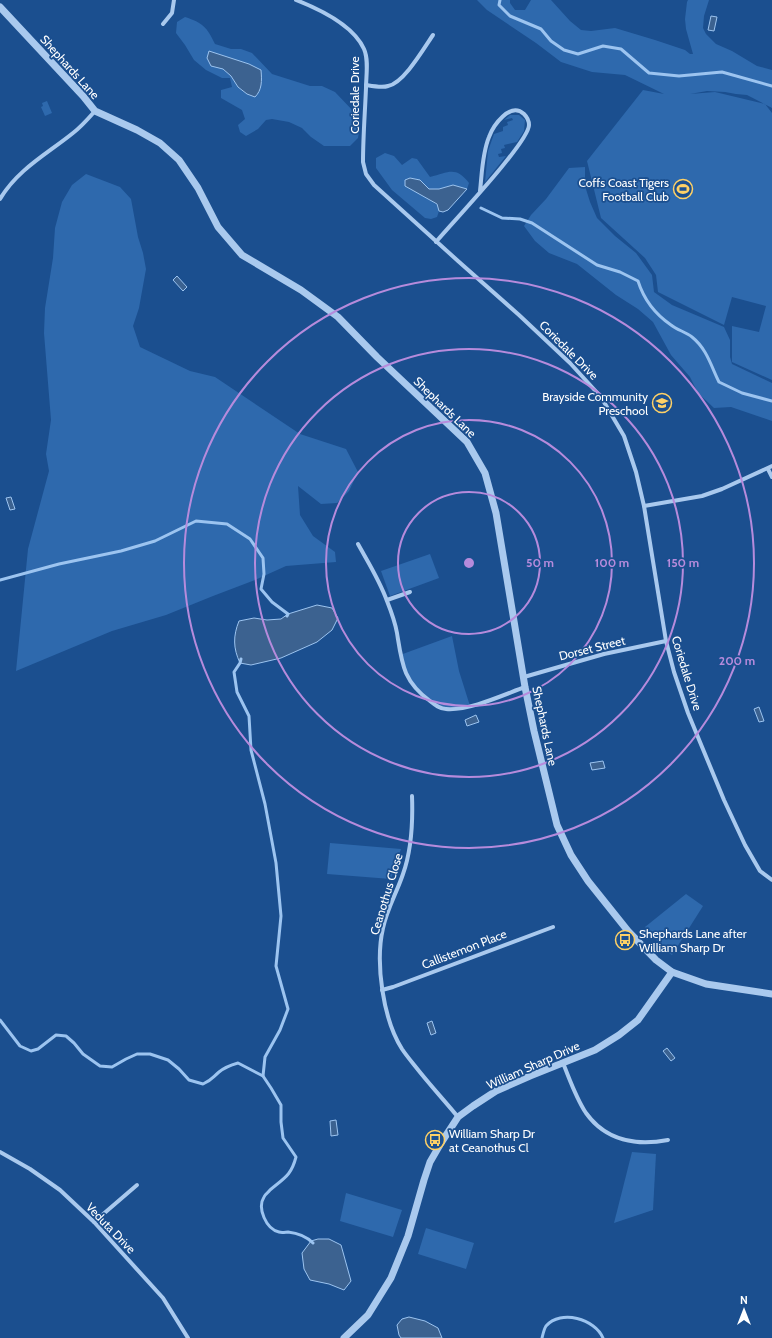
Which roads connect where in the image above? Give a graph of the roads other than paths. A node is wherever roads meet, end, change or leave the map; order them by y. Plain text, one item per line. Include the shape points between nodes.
1 (174, 0) edge
2 (296, 0) edge
3 (0, 7) edge
4 (162, 24) dead end
5 (433, 35) dead end
6 (366, 85) junction
7 (95, 111) junction
8 (480, 191) junction
9 (0, 199) edge
10 (436, 242) junction
11 (770, 468) edge
12 (772, 478) edge
13 (644, 506) junction
14 (358, 544) dead end
15 (410, 592) dead end
16 (387, 600) junction
17 (666, 641) junction
18 (524, 677) junction
19 (525, 687) junction
20 (412, 796) dead end
21 (772, 880) edge
22 (553, 927) dead end
23 (672, 972) junction
24 (382, 990) junction
25 (772, 994) edge
26 (563, 1063) junction
27 (458, 1117) junction
28 (668, 1140) dead end
29 (0, 1152) edge
30 (137, 1185) dead end
31 (94, 1222) junction
32 (188, 1338) edge
33 (344, 1338) edge

1 - 4 street via 172,13
2 - 6 street, Coriedale Drive via 328,14 356,37 364,49
3 - 7 street, Shephards Lane
5 - 6 street via 400,79 388,86
6 - 10 street, Coriedale Drive via 363,162 366,174 374,185
7 - 9 street via 75,132 24,170
7 - 18 street, Shephards Lane via 160,143 179,160 198,188 218,227 242,255 301,290 338,317 467,442 485,473 496,513
8 - 8 street via 526,134 528,119 521,112 512,111 505,114 489,136
8 - 10 street
10 - 13 street, Coriedale Drive via 525,320 601,397 624,436
11 - 12 street
11 - 13 street via 702,496
13 - 17 street, Coriedale Drive
14 - 16 street
15 - 16 street
16 - 19 street via 404,670 417,690 439,707 463,708
17 - 18 street, Dorset Street via 604,654
17 - 21 street, Coriedale Drive via 688,713 724,800 752,858 760,871
18 - 19 street, Shephards Lane
19 - 23 street, Shephards Lane via 557,825 571,855 628,931 656,960
20 - 24 street, Ceanothus Close via 413,823 410,849 404,874 383,928 380,956
22 - 24 street, Callistemon Place
23 - 25 street, Shephards Lane via 706,984
23 - 26 street, William Sharp Drive via 638,1020 595,1050
24 - 27 street, Ceanothus Close via 389,1020 402,1049
26 - 27 street, William Sharp Drive via 496,1091
26 - 28 street via 579,1101 600,1127 614,1137 631,1142 652,1143
27 - 33 street, William Sharp Drive via 430,1162 408,1236 391,1278 368,1315
29 - 31 street, Veduta Drive via 60,1190
30 - 31 street
31 - 32 street, Veduta Drive via 163,1298

